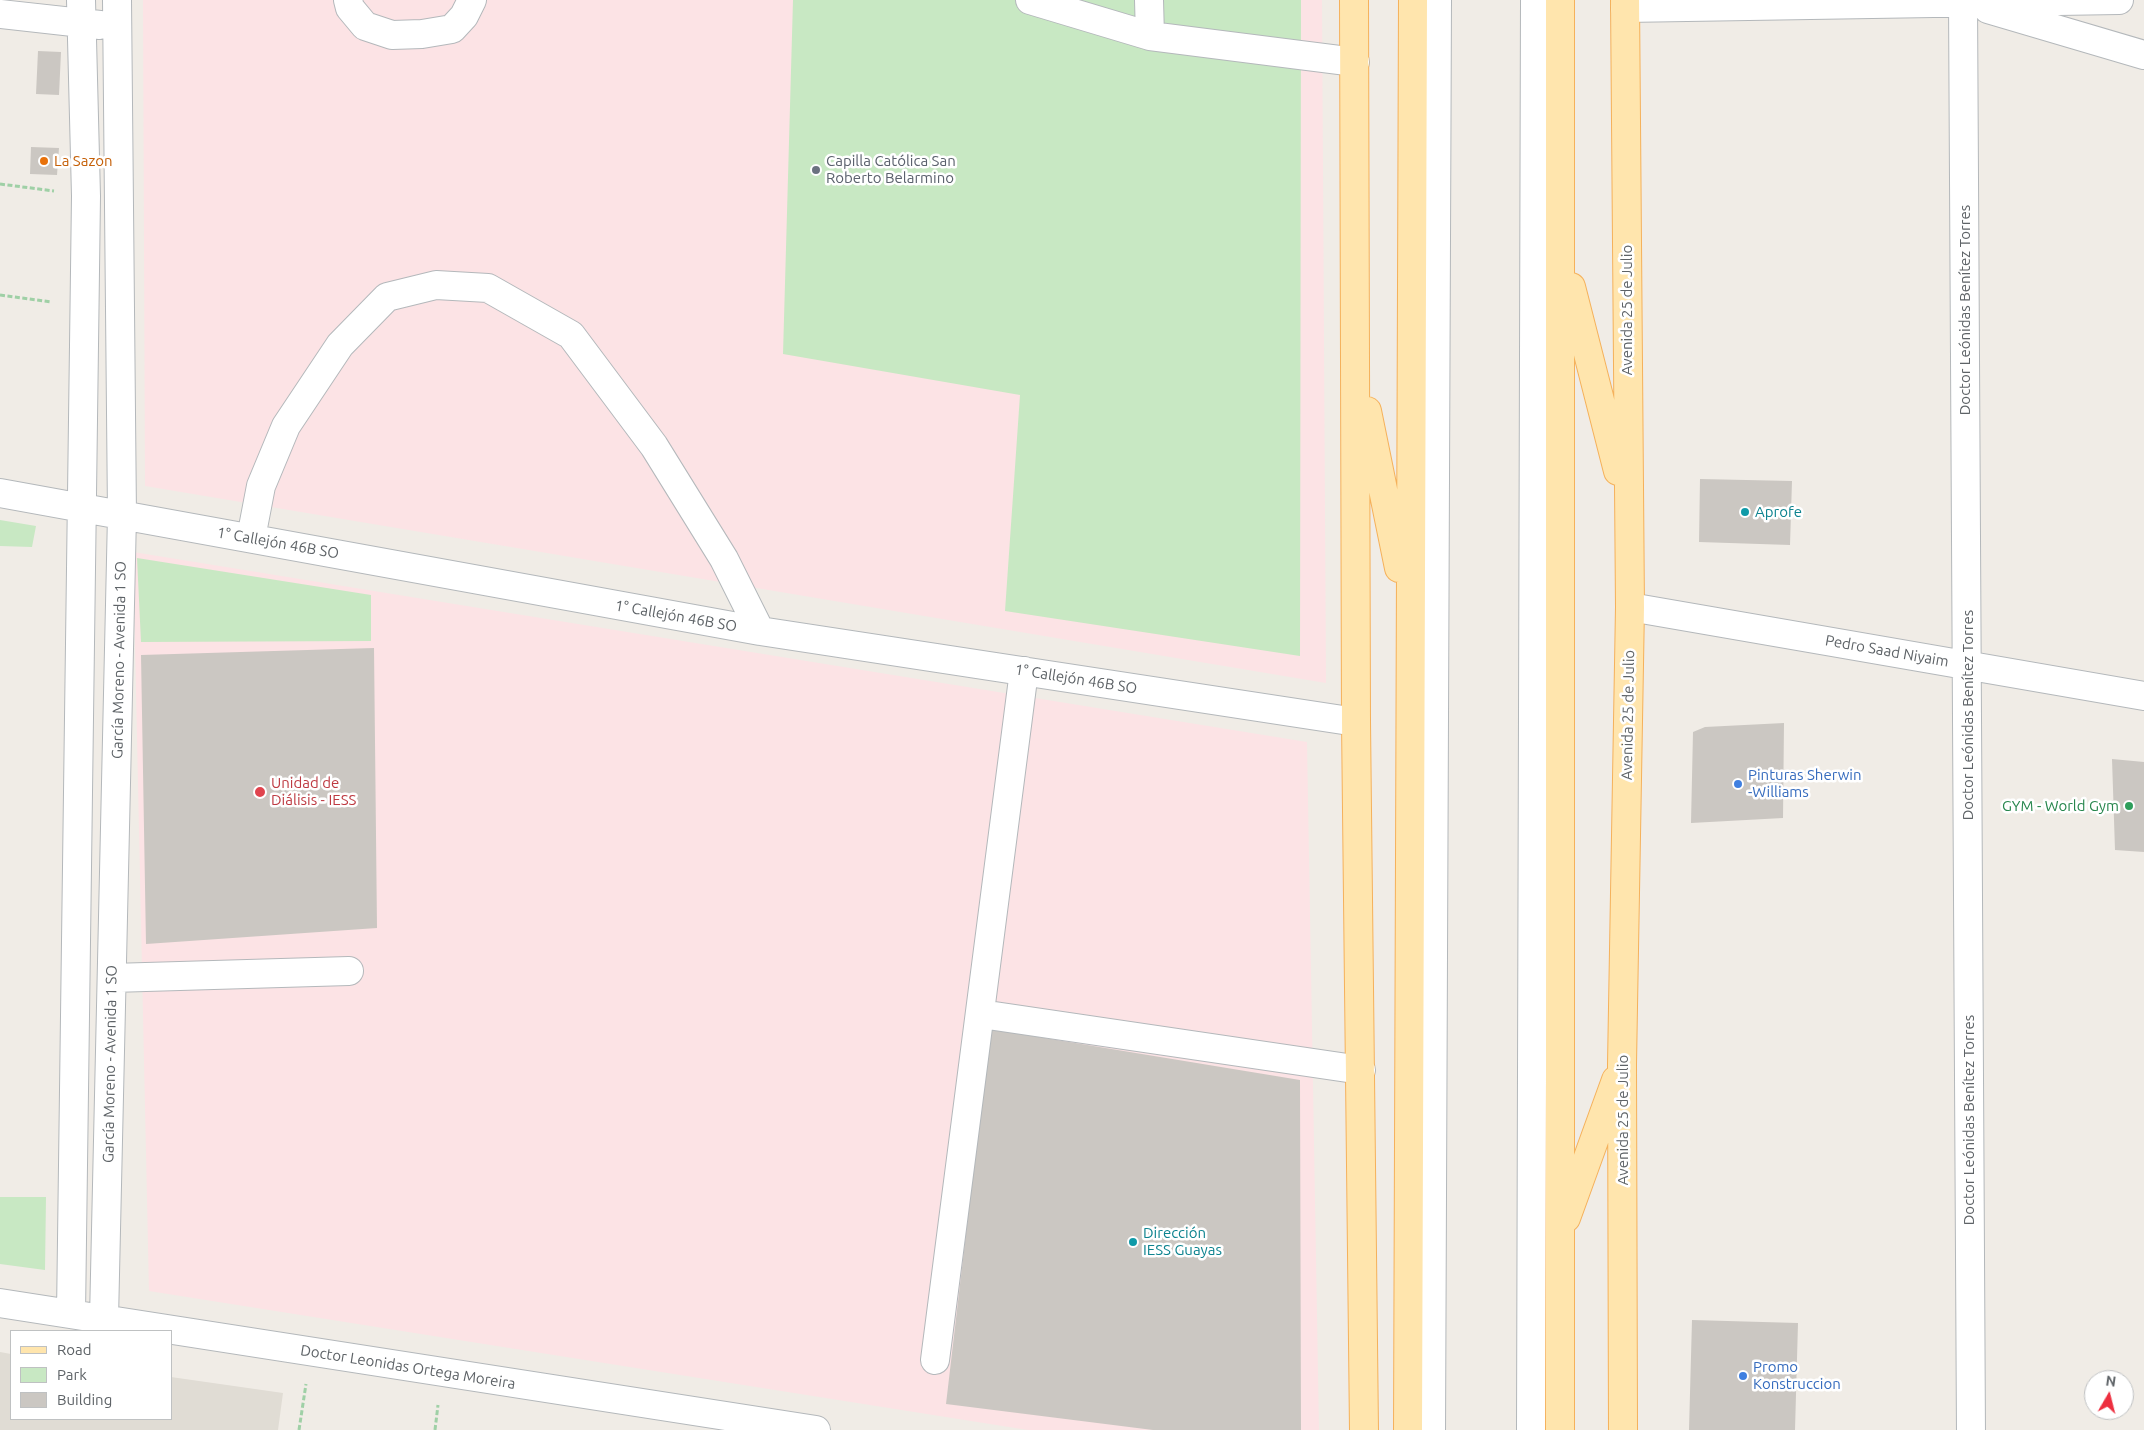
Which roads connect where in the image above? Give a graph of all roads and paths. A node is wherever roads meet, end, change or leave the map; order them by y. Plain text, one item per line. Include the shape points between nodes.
1 (117, 0) edge
2 (348, 0) edge
3 (472, 0) edge
4 (1030, 0) edge
5 (1148, 0) edge
6 (1354, 0) edge
7 (1413, 0) edge
8 (1437, 0) edge
9 (1535, 0) edge
10 (1560, 0) edge
11 (2119, 0) edge
12 (1963, 1) edge
13 (1625, 4) edge
14 (82, 12) edge
15 (0, 14) edge
16 (116, 27) junction
17 (1150, 36) junction
18 (2144, 55) edge
19 (1355, 62) junction
20 (1536, 125) junction
21 (0, 184) edge
22 (86, 196) junction
23 (1561, 249) junction
24 (0, 295) edge
25 (85, 307) junction
26 (1355, 354) junction
27 (0, 494) edge
28 (82, 508) junction
29 (1629, 511) junction
30 (122, 515) junction
31 (251, 538) junction
32 (1630, 607) junction
33 (1410, 623) junction
34 (760, 631) junction
35 (1967, 665) junction
36 (1024, 671) junction
37 (2144, 696) edge
38 (1356, 722) junction
39 (349, 971) dead end
40 (112, 978) junction
41 (981, 1014) junction
42 (1622, 1064) junction
43 (1361, 1070) junction
44 (1559, 1236) junction
45 (0, 1302) edge
46 (71, 1314) junction
47 (104, 1319) junction
48 (311, 1351) junction
49 (935, 1360) dead end
50 (299, 1430) edge
51 (816, 1430) edge
52 (1364, 1430) edge
53 (1408, 1430) edge
54 (1431, 1430) edge
55 (1531, 1430) edge
56 (1560, 1430) edge
57 (1623, 1430) edge
58 (1971, 1430) edge

1 - 16 street, García Moreno - Avenida 1 SO
2 - 3 street via 350,8 365,26 392,35 452,29
4 - 17 street
5 - 17 street
6 - 19 main road
7 - 33 main road
8 - 54 street
9 - 20 street
10 - 23 main road
11 - 12 street
12 - 13 street
12 - 18 street
12 - 35 street, Doctor Leónidas Benítez Torres
13 - 29 main road, Avenida 25 de Julio
14 - 15 street
14 - 16 street
14 - 22 street
16 - 30 street, García Moreno - Avenida 1 SO
17 - 19 street
19 - 26 main road
20 - 23 street
20 - 55 street
21 - 22 path
22 - 25 street
23 - 29 main road
23 - 44 main road
24 - 25 path
25 - 28 street
26 - 33 main road
26 - 38 main road
27 - 28 street, 1° Callejón 46B SO
28 - 30 street, 1° Callejón 46B SO
28 - 46 street
29 - 32 main road, Avenida 25 de Julio
30 - 31 street, 1° Callejón 46B SO
30 - 40 street, García Moreno - Avenida 1 SO
31 - 34 street, 1° Callejón 46B SO
31 - 34 street via 261,486 286,426 340,345 387,296 436,285 488,288 571,335 654,446 724,559
32 - 35 street, Pedro Saad Niyaim
32 - 42 main road, Avenida 25 de Julio
33 - 53 main road
34 - 36 street, 1° Callejón 46B SO
35 - 37 street, Pedro Saad Niyaim
35 - 58 street, Doctor Leónidas Benítez Torres
36 - 38 street, 1° Callejón 46B SO
36 - 41 street
38 - 43 main road
39 - 40 street
40 - 47 street, García Moreno - Avenida 1 SO
41 - 43 street
41 - 49 street
42 - 44 main road
42 - 57 main road, Avenida 25 de Julio
43 - 52 main road
44 - 56 main road
45 - 46 street, Doctor Leonidas Ortega Moreira
46 - 47 street, Doctor Leonidas Ortega Moreira
47 - 48 street, Doctor Leonidas Ortega Moreira
48 - 50 path
48 - 51 street, Doctor Leonidas Ortega Moreira

